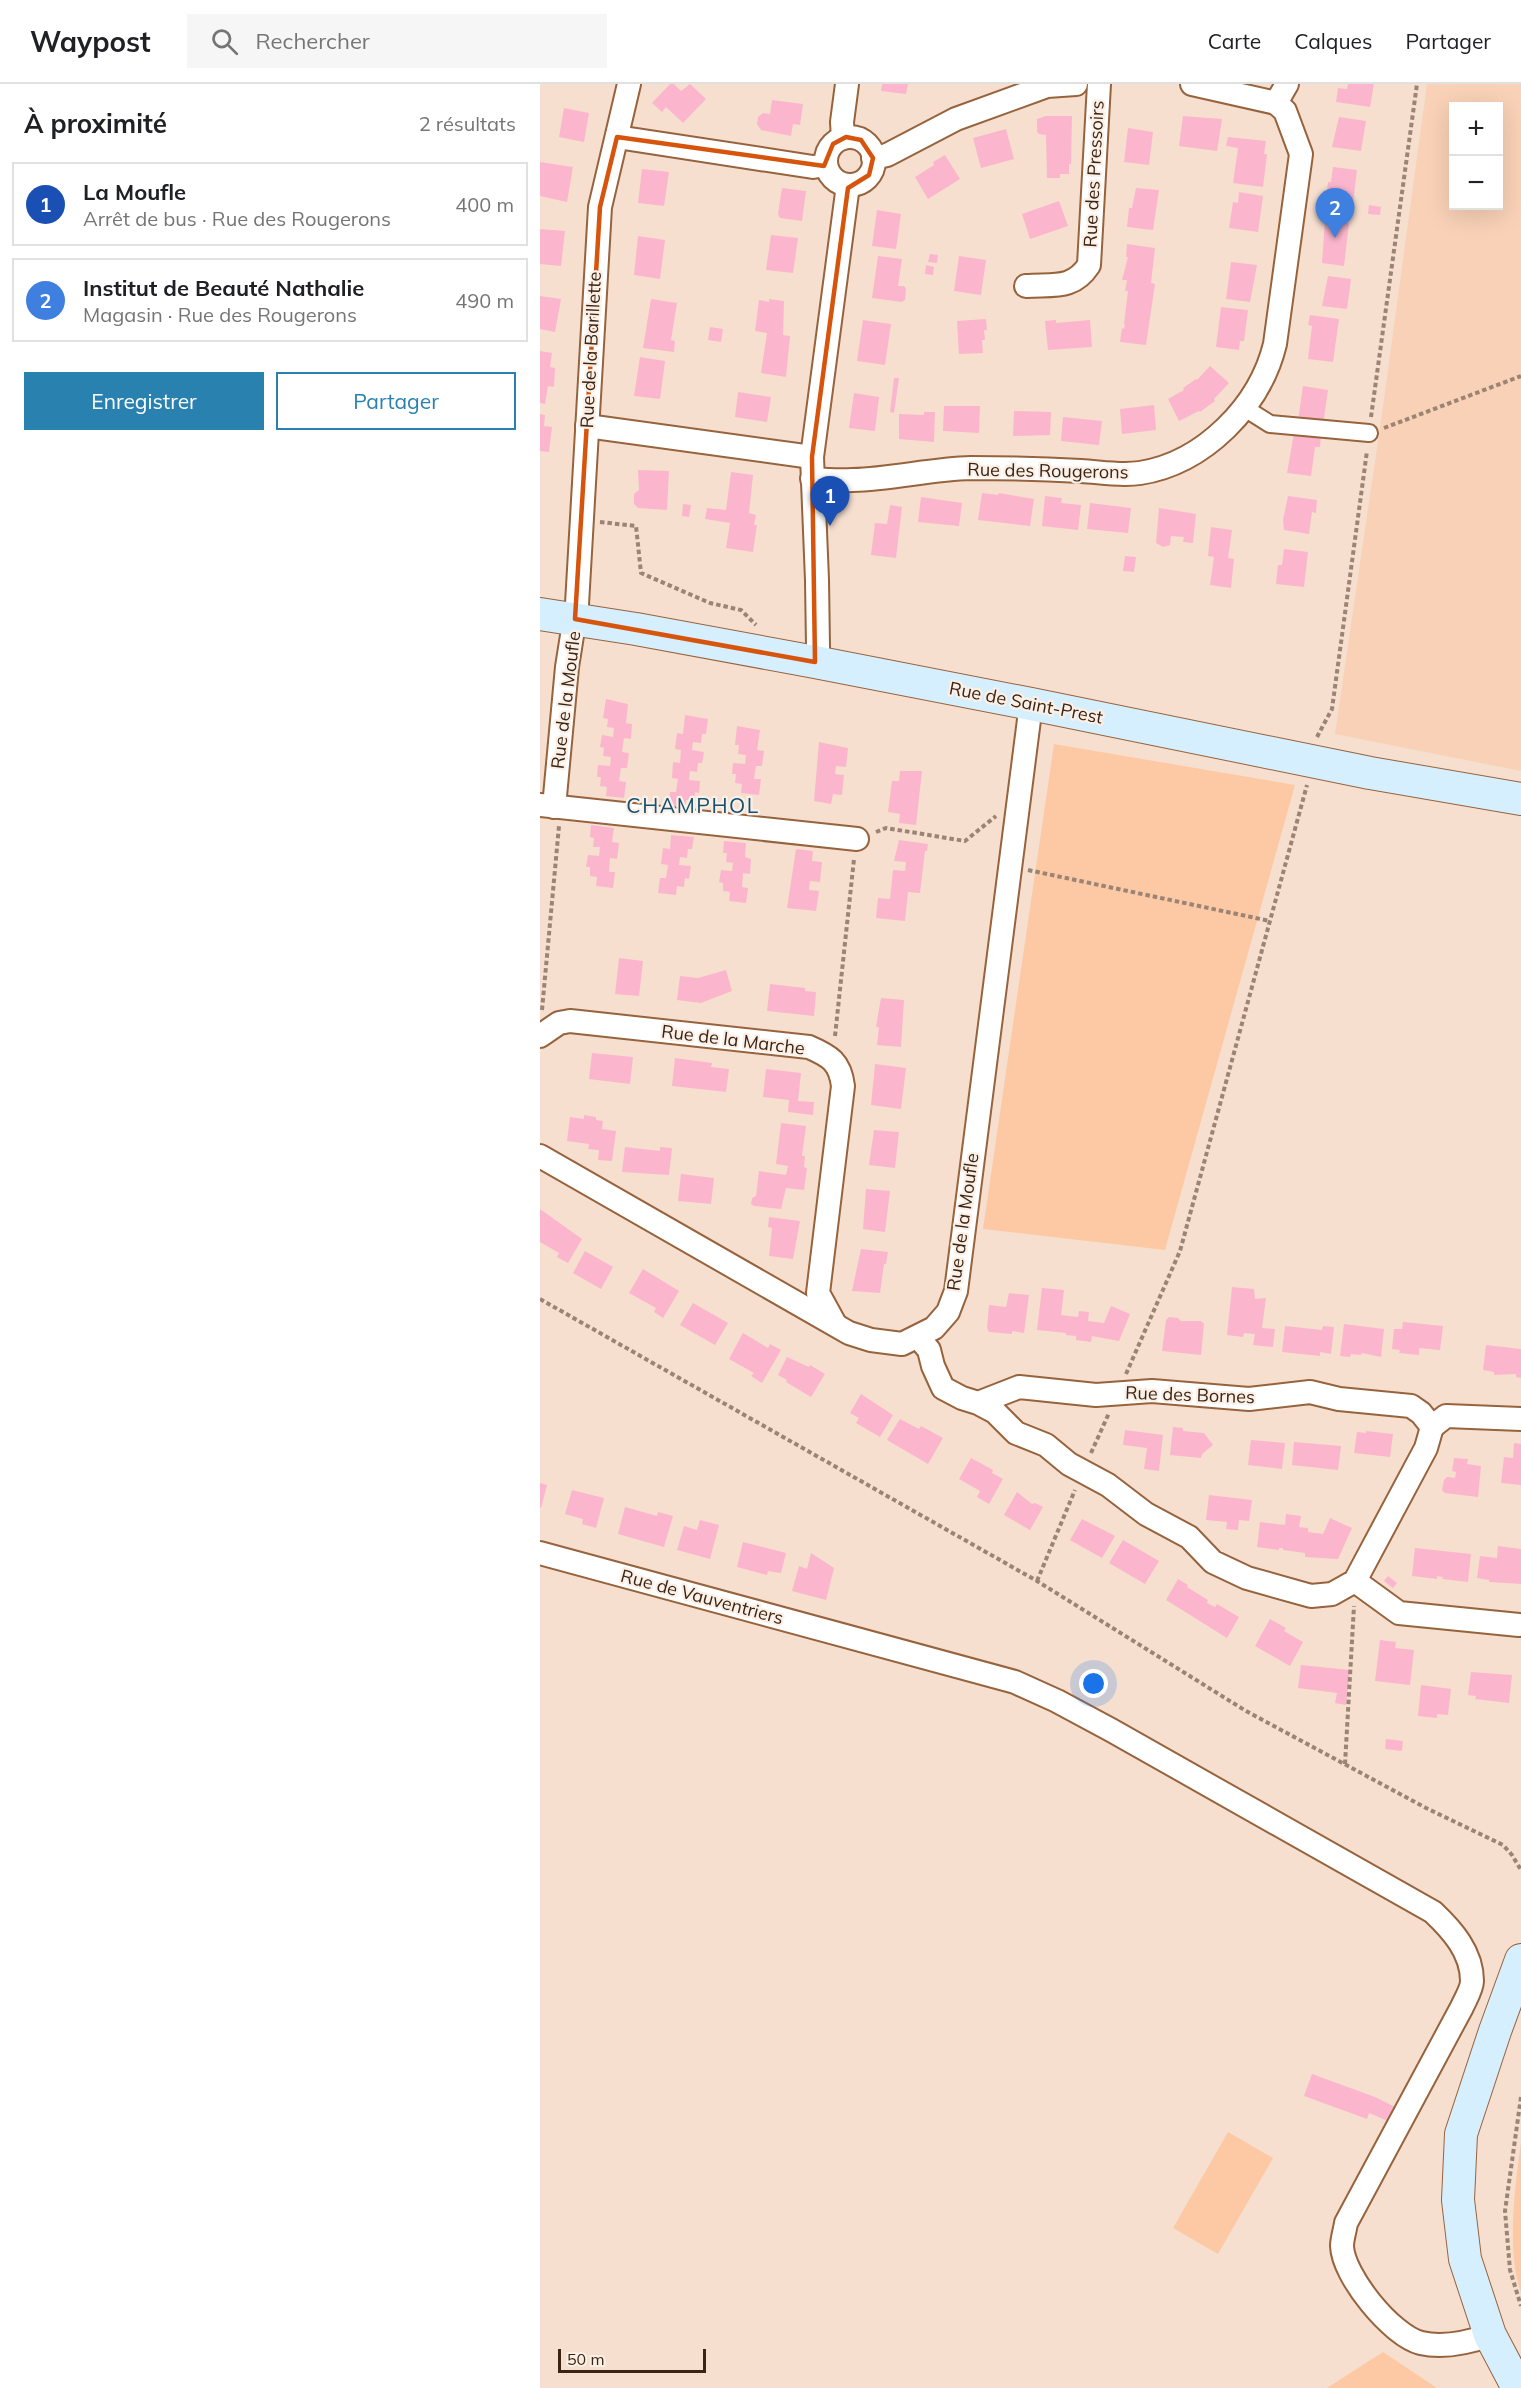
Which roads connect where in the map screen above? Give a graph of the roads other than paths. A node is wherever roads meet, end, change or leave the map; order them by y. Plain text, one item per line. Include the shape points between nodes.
1 (629, 84) edge
2 (847, 84) edge
3 (1076, 84) edge
4 (1099, 84) edge
5 (1192, 84) edge
6 (1281, 93) edge
7 (617, 137) junction
8 (843, 138) junction
9 (873, 158) junction
10 (826, 165) junction
11 (848, 184) junction
12 (1026, 286) dead end
13 (1243, 407) junction
14 (587, 426) junction
15 (1369, 433) road end
16 (812, 468) junction
17 (540, 614) edge
18 (575, 619) junction
19 (815, 662) junction
20 (1031, 704) junction
21 (1517, 799) edge
22 (556, 807) edge
23 (856, 839) road end
24 (544, 1033) edge
25 (540, 1156) edge
26 (836, 1326) junction
27 (918, 1337) junction
28 (978, 1402) junction
29 (1521, 1419) edge
30 (1432, 1427) junction
31 (540, 1552) edge
32 (1356, 1581) junction
33 (1519, 1625) dead end
34 (1520, 1961) edge
35 (1490, 2335) junction
36 (1518, 2388) edge

1 - 7 street, Rue de la Barillette
2 - 8 street
3 - 9 street, Rue des Pressoirs via 1047,86 966,115 887,155
4 - 12 street, Rue des Pressoirs via 1089,266 1073,282
5 - 6 street
6 - 13 street, Rue des Rougerons via 1301,154 1275,344 1266,373
7 - 10 street via 813,167
7 - 14 street, Rue de la Barillette via 600,207
8 - 9 street via 861,140 868,145
8 - 10 street via 828,150
9 - 11 street via 869,175 856,184
10 - 11 street via 834,178
11 - 16 street
13 - 15 street via 1270,424
13 - 16 street, Rue des Rougerons via 1221,432 1193,453 1141,472 971,468 854,480
14 - 16 street, Rue des Rougerons
14 - 18 street, Rue de la Barillette
16 - 19 street via 817,580
17 - 18 main road, Rue de Saint-Prest
18 - 19 main road, Rue de Saint-Prest
18 - 22 street, Rue de la Moufle via 567,667
19 - 20 main road, Rue de Saint-Prest
20 - 21 main road, Rue de Saint-Prest
20 - 27 street, Rue de la Moufle via 956,1291 948,1312 934,1328
22 - 23 street
24 - 26 street, Rue de la Marche via 559,1023 570,1022 808,1047 822,1053 841,1070 843,1086 818,1293
25 - 26 street, Rue de la Moufle
26 - 27 street, Rue de la Moufle via 889,1343 902,1344
27 - 28 street via 929,1350 943,1388
28 - 30 street, Rue des Bornes via 1019,1388 1096,1395 1152,1391 1249,1399 1310,1392 1411,1406
28 - 32 street via 1016,1433 1046,1445 1146,1515 1189,1537 1213,1562 1247,1578 1311,1596 1332,1594
29 - 30 street via 1446,1416
30 - 32 street via 1426,1448
31 - 35 street, Rue de Vauventriers via 1015,1682 1057,1701 1433,1912 1455,1933 1467,1956 1472,1982 1346,2223 1342,2246 1348,2267 1372,2305 1397,2331 1421,2343 1466,2344
32 - 33 street via 1399,1613
34 - 35 main road via 1461,2134 1458,2200 1465,2259
35 - 36 main road

